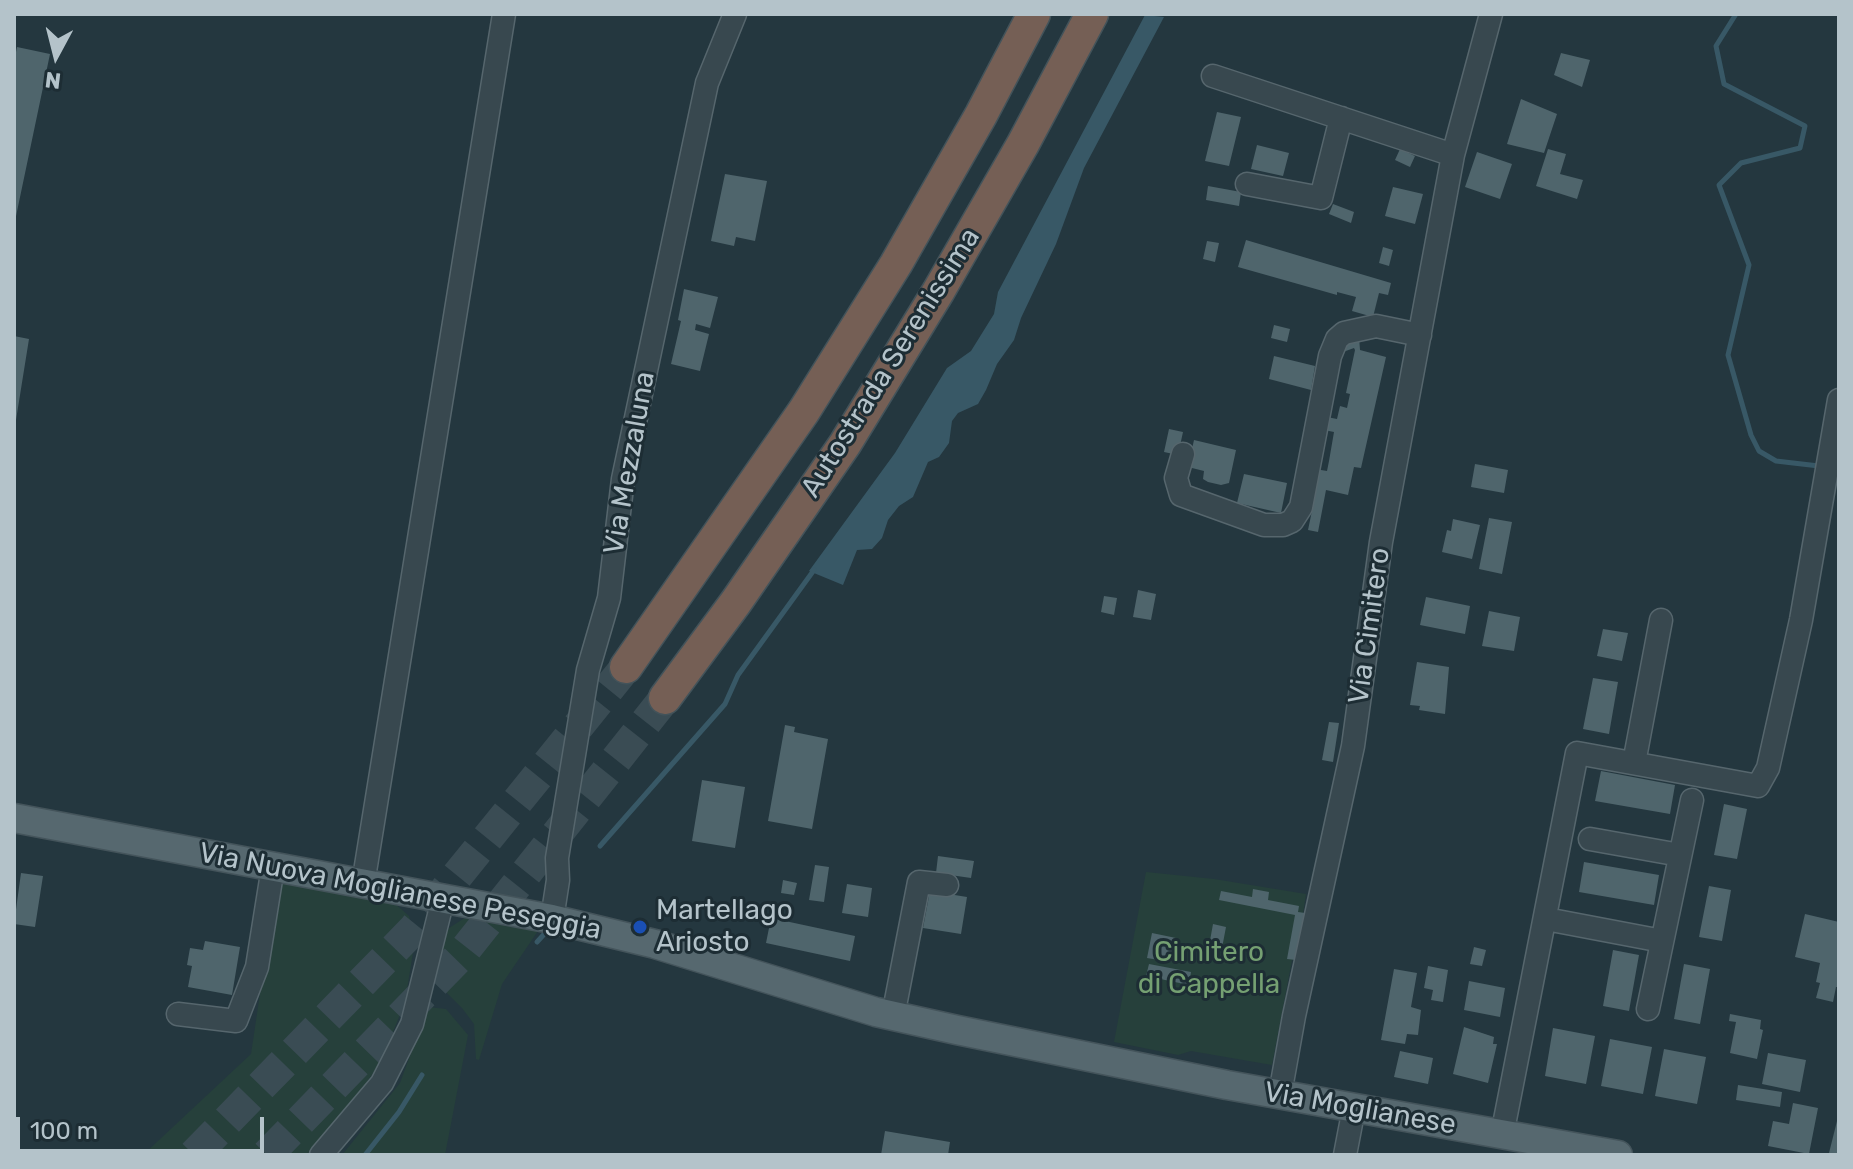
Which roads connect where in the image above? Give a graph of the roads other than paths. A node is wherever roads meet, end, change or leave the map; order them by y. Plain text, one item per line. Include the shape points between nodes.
1 (504, 14) edge
2 (735, 14) edge
3 (1034, 14) edge
4 (1092, 14) edge
5 (1491, 14) edge
6 (1213, 76) dead end
7 (1341, 118) junction
8 (1453, 155) junction
9 (1247, 184) dead end
10 (1420, 335) junction
11 (1839, 400) edge
12 (1834, 451) edge
13 (1183, 454) dead end
14 (1661, 620) dead end
15 (626, 667) tunnel mouth
16 (665, 698) tunnel mouth
17 (1634, 763) junction
18 (1692, 800) dead end
19 (14, 818) edge
20 (1590, 839) dead end
21 (1680, 855) junction
22 (273, 867) junction
23 (363, 884) junction
24 (947, 885) dead end
25 (443, 899) junction
26 (552, 919) junction
27 (1546, 919) junction
28 (1662, 941) junction
29 (1648, 1009) dead end
30 (178, 1014) dead end
31 (893, 1016) junction
32 (1109, 1060) joint
33 (1280, 1094) junction
34 (1354, 1108) junction
35 (1502, 1135) junction
36 (321, 1155) edge
37 (1345, 1155) edge
38 (1613, 1155) edge

1 - 23 street
2 - 26 street, Via Mezzaluna via 707,83 623,479 609,598 588,670
3 - 15 highway, Autostrada Serenissima via 904,250 830,371
4 - 16 highway, Autostrada Serenissima via 938,292 845,444
5 - 8 street, Via Cimitero
6 - 7 street
7 - 8 street
7 - 9 street via 1321,198
8 - 10 street, Via Cimitero
10 - 13 street via 1376,326 1337,339 1301,507 1292,521 1264,525 1181,495 1176,478
10 - 33 street, Via Cimitero via 1381,542 1353,746
11 - 12 street
12 - 17 street via 1768,768 1758,786
14 - 17 street
17 - 27 street via 1577,753
18 - 21 street
19 - 22 main road, Via Nuova Moglianese Peseggia
20 - 21 street
21 - 28 street
22 - 23 main road, Via Nuova Moglianese Peseggia
22 - 30 street via 257,967 236,1021
23 - 25 main road, Via Nuova Moglianese Peseggia
24 - 31 street via 919,882
25 - 26 main road, Via Nuova Moglianese Peseggia
25 - 36 street via 412,1024 382,1083
26 - 31 main road, Via Nuova Moglianese Peseggia via 655,944
27 - 28 street
27 - 35 street
28 - 29 street
31 - 32 main road, Via Nuova Moglianese Peseggia
32 - 33 main road, Via Moglianese
33 - 34 main road, Via Moglianese
34 - 35 main road, Via Moglianese
34 - 37 street
35 - 38 main road, Via Moglianese

